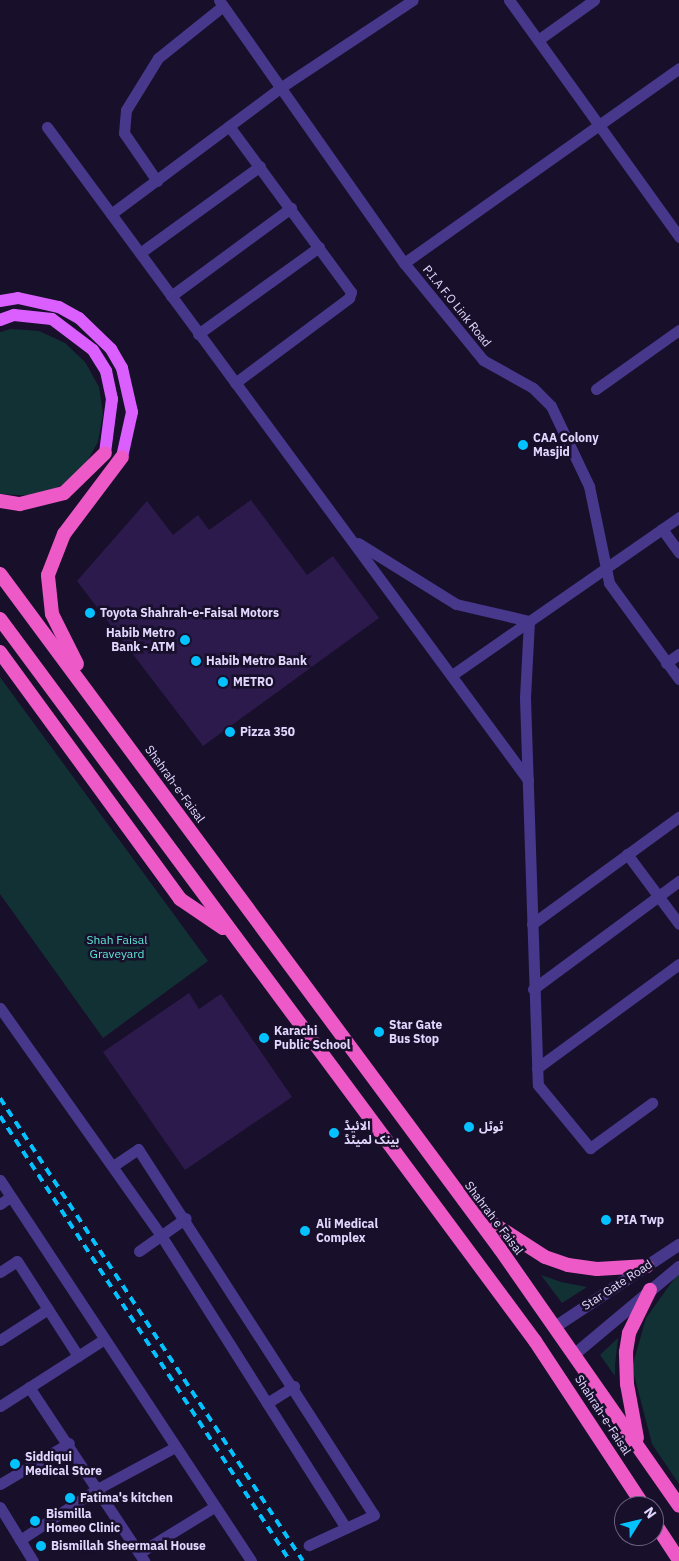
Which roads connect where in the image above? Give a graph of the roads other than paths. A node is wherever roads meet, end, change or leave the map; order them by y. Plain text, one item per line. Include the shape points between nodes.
1 (413, 0) edge
2 (509, 0) edge
3 (594, 0) edge
4 (221, 3) edge
5 (401, 4) edge
6 (538, 40) junction
7 (679, 68) edge
8 (280, 88) junction
9 (229, 126) junction
10 (599, 126) junction
11 (47, 127) dead end
12 (260, 166) junction
13 (157, 181) junction
14 (291, 208) junction
15 (111, 214) junction
16 (679, 237) edge
17 (319, 247) junction
18 (140, 253) junction
19 (404, 263) junction
20 (171, 296) junction
21 (0, 301) edge
22 (0, 320) edge
23 (679, 330) edge
24 (198, 334) junction
25 (235, 383) junction
26 (596, 389) dead end
27 (105, 453) joint
28 (122, 456) joint
29 (0, 501) edge
30 (679, 517) edge
31 (662, 529) junction
32 (358, 544) junction
33 (679, 552) edge
34 (607, 566) junction
35 (0, 574) edge
36 (0, 618) edge
37 (529, 621) junction
38 (0, 652) edge
39 (679, 654) edge
40 (666, 663) junction
41 (452, 675) junction
42 (679, 679) edge
43 (91, 694) junction
44 (528, 780) junction
45 (679, 817) edge
46 (627, 854) junction
47 (679, 881) edge
48 (658, 896) junction
49 (532, 924) junction
50 (679, 924) edge
51 (232, 934) junction
52 (679, 964) edge
53 (533, 989) junction
54 (0, 1008) edge
55 (323, 1013) joint
56 (537, 1068) junction
57 (652, 1103) dead end
58 (113, 1166) junction
59 (0, 1180) edge
60 (10, 1196) junction
61 (0, 1204) edge
62 (466, 1206) junction
63 (186, 1218) junction
64 (162, 1237) junction
65 (679, 1245) edge
66 (138, 1251) dead end
67 (647, 1266) junction
68 (679, 1266) edge
69 (0, 1272) edge
70 (650, 1290) junction
71 (48, 1309) junction
72 (556, 1327) junction
73 (0, 1340) edge
74 (103, 1340) junction
75 (575, 1354) junction
76 (78, 1356) junction
77 (294, 1386) junction
78 (29, 1387) junction
79 (267, 1403) junction
80 (0, 1406) edge
81 (69, 1443) junction
82 (638, 1444) junction
83 (174, 1447) junction
84 (0, 1484) edge
85 (99, 1488) junction
86 (637, 1496) edge
87 (214, 1506) junction
88 (679, 1506) edge
89 (0, 1507) edge
90 (346, 1528) junction
91 (664, 1537) edge
92 (20, 1540) junction
93 (309, 1545) dead end
94 (141, 1557) edge
95 (679, 1560) edge
96 (33, 1561) edge
97 (251, 1561) edge

1 - 5 street
2 - 6 street
3 - 6 street
4 - 8 street, P.I.A F.O Link Road
4 - 13 street via 158,58 126,110 124,133
5 - 8 street
6 - 10 street
7 - 10 street
8 - 9 street
8 - 19 street, P.I.A F.O Link Road
9 - 12 street
9 - 13 street
10 - 16 street
10 - 19 street
11 - 15 street
12 - 14 street
12 - 18 street
13 - 15 street
14 - 17 street
14 - 20 street
15 - 18 street
17 - 24 street
17 - 25 street via 348,287 349,298
18 - 20 street
19 - 34 street, P.I.A F.O Link Road via 483,360 533,388 551,406 588,486
20 - 24 street
21 - 28 main road via 18,298 59,307 79,318 111,349 122,368 132,412
22 - 27 main road via 14,315 52,319 93,350 106,371 112,399
23 - 26 street
24 - 25 street
25 - 32 street
27 - 29 highway via 64,493 20,504
28 - 43 highway via 64,534 48,575 52,614
30 - 31 street
31 - 33 street
31 - 34 street
32 - 37 street via 456,604
32 - 41 street
34 - 37 street
34 - 40 street, P.I.A F.O Link Road via 608,583
35 - 43 highway, Shahrah-e-Faisal
36 - 51 highway
37 - 41 street
37 - 44 street via 524,698
38 - 51 highway via 180,899
39 - 40 street
40 - 42 street, P.I.A F.O Link Road
41 - 44 street
43 - 55 highway, Shahrah-e-Faisal
44 - 49 street
45 - 46 street
46 - 48 street
46 - 49 street
47 - 48 street
48 - 50 street
48 - 53 street
49 - 53 street
51 - 86 highway, Shahrah-e-Faisal via 536,1342
52 - 56 street
53 - 56 street
54 - 58 street
55 - 62 highway, Shahrah e Faisal
56 - 57 street via 538,1085 590,1148
58 - 63 street via 138,1149
58 - 64 street
59 - 60 street
60 - 61 street
60 - 74 street
62 - 67 highway via 539,1253 568,1265 597,1269
62 - 72 highway, Shahrah e Faisal
63 - 64 street
63 - 77 street
64 - 66 street
64 - 79 street
65 - 67 street, Star Gate Road
67 - 72 street, Star Gate Road
68 - 70 street, Star Gate Road
69 - 71 street via 17,1261
70 - 75 street, Star Gate Road
70 - 82 highway via 629,1333 626,1352 627,1384
71 - 73 street
71 - 76 street
72 - 75 highway, Shahrah e Faisal
74 - 76 street
74 - 83 street
75 - 82 highway, Shahrah e Faisal
76 - 78 street
77 - 79 street
77 - 90 street via 374,1515
78 - 80 street
78 - 81 street
79 - 90 street
81 - 84 street
81 - 85 street
82 - 88 highway, Shahrah-e-Faisal
83 - 85 street
83 - 87 street
85 - 92 street
85 - 94 street
87 - 94 street
87 - 97 street
89 - 92 street
90 - 93 street
91 - 95 highway
92 - 96 street

